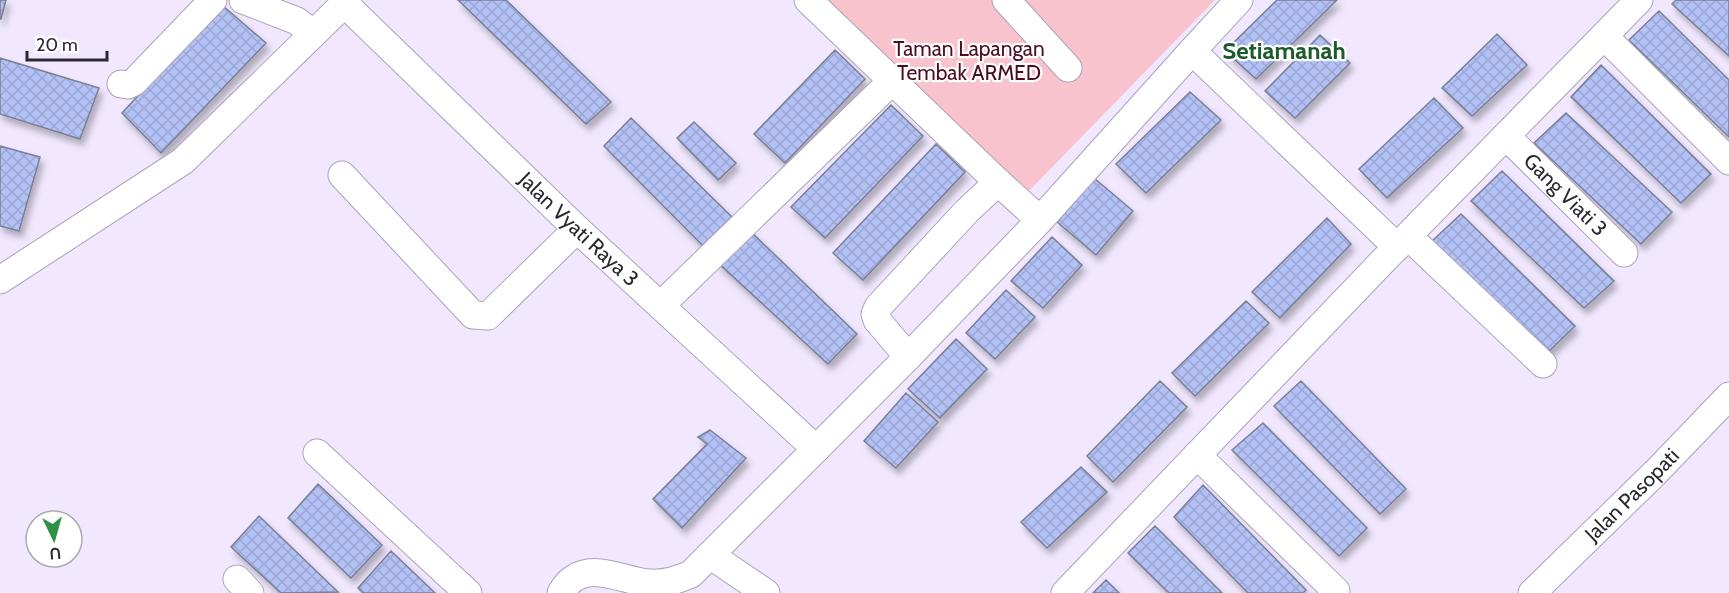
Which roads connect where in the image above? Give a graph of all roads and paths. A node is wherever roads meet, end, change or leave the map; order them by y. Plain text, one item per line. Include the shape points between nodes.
1 (213, 0) edge
2 (243, 0) edge
3 (808, 0) edge
4 (1006, 0) edge
5 (1239, 0) edge
6 (1640, 0) edge
7 (346, 2) edge
8 (313, 34) junction
9 (1604, 36) junction
10 (1192, 51) junction
11 (1068, 68) dead end
12 (892, 81) junction
13 (121, 84) dead end
14 (1507, 137) junction
15 (1729, 161) edge
16 (342, 175) dead end
17 (998, 182) junction
18 (1040, 220) junction
19 (577, 229) junction
20 (1403, 242) junction
21 (1624, 253) dead end
22 (0, 280) edge
23 (661, 305) junction
24 (908, 357) junction
25 (1543, 364) dead end
26 (1729, 396) edge
27 (816, 449) junction
28 (317, 453) dead end
29 (1197, 455) junction
30 (710, 555) junction
31 (1336, 591) dead end
32 (468, 593) edge
33 (561, 593) edge
34 (765, 593) edge
35 (1065, 593) edge
36 (1532, 593) edge

1 - 13 street via 134,82
2 - 8 street via 297,21
3 - 12 street
4 - 11 street
5 - 10 street
6 - 9 street
7 - 8 street
7 - 19 street, Jalan Vyati Raya 3
8 - 22 street via 183,161
9 - 14 street
9 - 15 street
10 - 18 street
10 - 20 street
12 - 17 street
12 - 23 street
14 - 20 street
14 - 21 street, Gang Viati 3
16 - 19 street via 473,315 488,316
17 - 18 street
17 - 24 street via 878,307 877,320
18 - 24 street
19 - 23 street, Jalan Vyati Raya 3
20 - 25 street
20 - 29 street
23 - 27 street, Jalan Vyati Raya 3
24 - 27 street
26 - 36 street, Jalan Pasopati
27 - 30 street
28 - 32 street
29 - 31 street
29 - 35 street
30 - 33 street via 691,574 677,580 648,583 609,574 582,574 571,579
30 - 34 street

